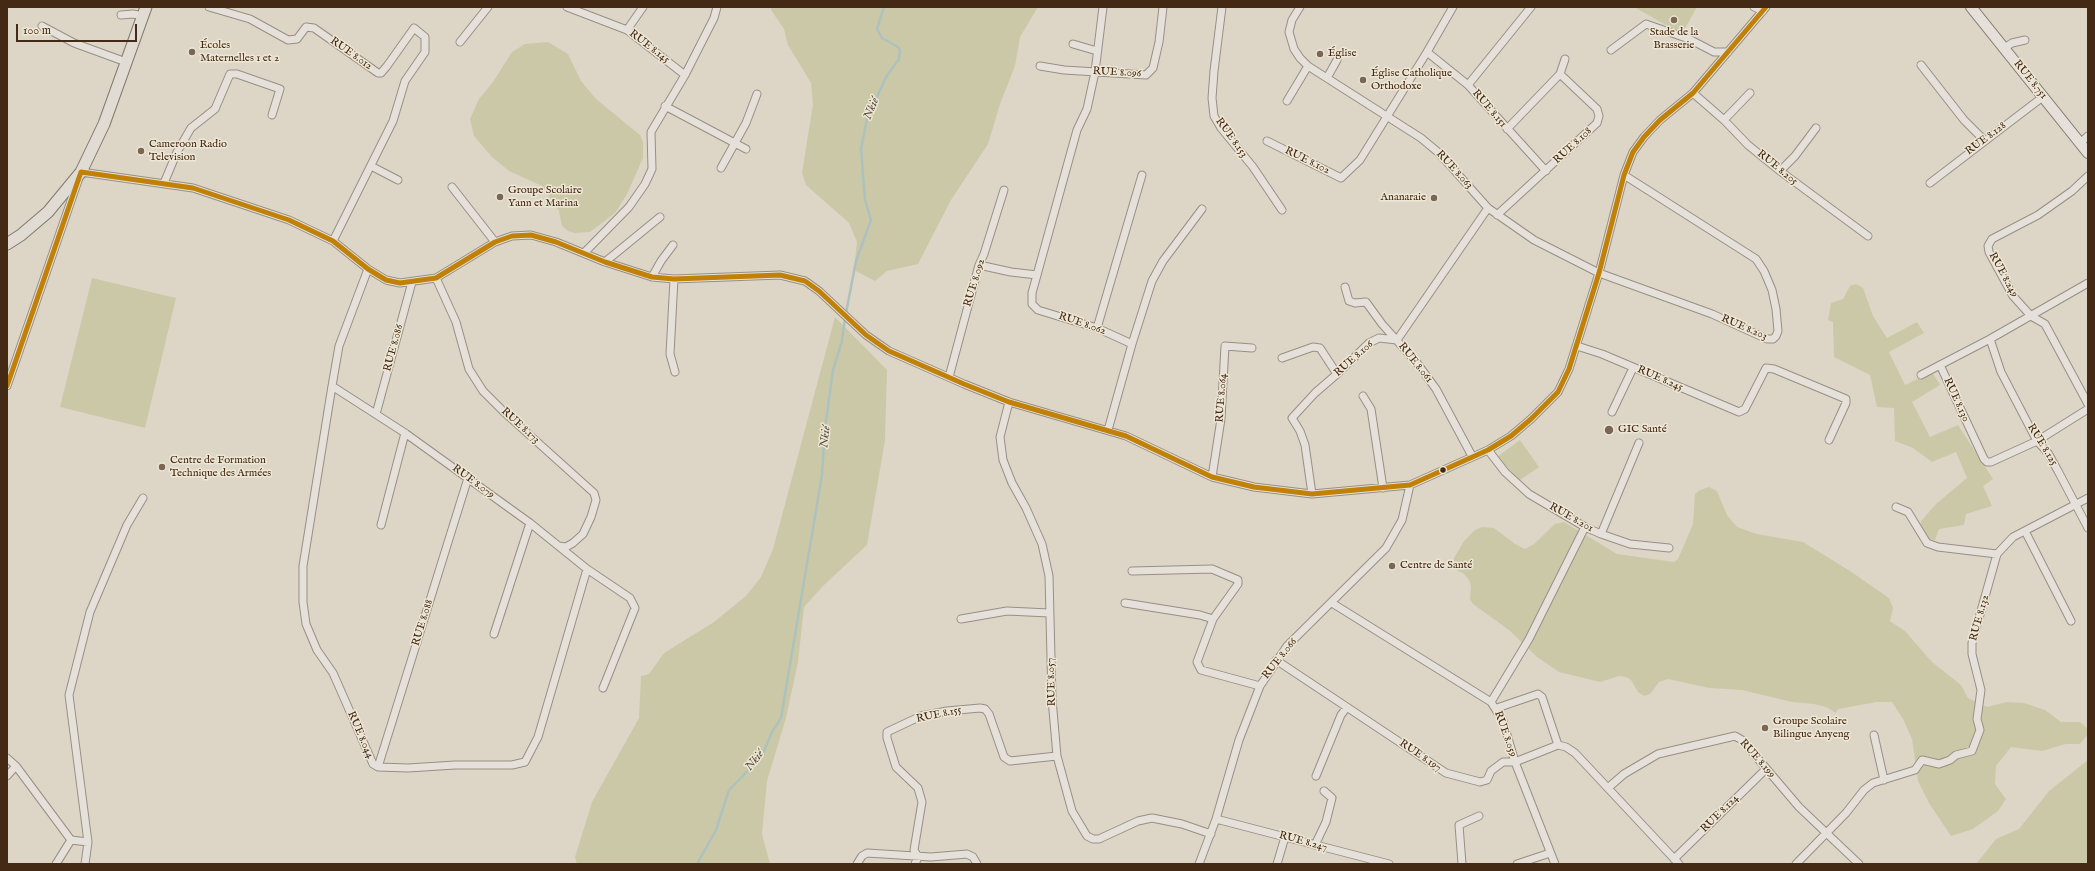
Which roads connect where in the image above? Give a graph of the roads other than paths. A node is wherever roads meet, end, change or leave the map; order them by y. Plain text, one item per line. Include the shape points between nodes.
1 (209, 7) edge
2 (488, 7) edge
3 (567, 7) edge
4 (643, 7) edge
5 (717, 7) edge
6 (1103, 7) edge
7 (1163, 7) edge
8 (1222, 7) edge
9 (1300, 7) edge
10 (1453, 7) edge
11 (1532, 7) edge
12 (1754, 7) edge
13 (1971, 7) edge
14 (1765, 9) edge
15 (145, 12) edge
16 (121, 15) dead end
17 (42, 26) dead end
18 (627, 30) junction
19 (2025, 40) dead end
20 (460, 42) dead end
21 (1073, 44) dead end
22 (2004, 48) junction
23 (1611, 50) dead end
24 (1097, 51) junction
25 (1427, 52) junction
26 (1728, 52) junction
27 (1566, 59) dead end
28 (1337, 60) dead end
29 (126, 62) junction
30 (1921, 65) dead end
31 (1040, 66) dead end
32 (1308, 66) junction
33 (1095, 72) junction
34 (685, 74) junction
35 (1560, 74) junction
36 (1327, 78) junction
37 (1468, 85) junction
38 (1693, 93) junction
39 (1750, 93) dead end
40 (757, 94) dead end
41 (2044, 96) junction
42 (1287, 101) dead end
43 (665, 106) junction
44 (272, 115) dead end
45 (1389, 115) junction
46 (1724, 120) junction
47 (1816, 128) dead end
48 (1507, 129) junction
49 (2084, 139) edge
50 (1984, 140) junction
51 (1267, 141) dead end
52 (735, 142) junction
53 (746, 149) dead end
54 (2088, 153) edge
55 (371, 166) junction
56 (721, 168) dead end
57 (1546, 171) junction
58 (1780, 171) junction
59 (81, 172) junction
60 (1142, 175) dead end
61 (1624, 175) junction
62 (2088, 176) edge
63 (398, 180) dead end
64 (164, 183) junction
65 (1930, 183) dead end
66 (452, 187) dead end
67 (1004, 190) dead end
68 (1488, 208) junction
69 (1202, 210) dead end
70 (1282, 210) dead end
71 (1497, 215) junction
72 (660, 217) dead end
73 (1868, 236) dead end
74 (333, 242) junction
75 (495, 242) junction
76 (7, 244) edge
77 (674, 245) dead end
78 (584, 253) junction
79 (605, 262) junction
80 (979, 265) junction
81 (368, 269) junction
82 (1600, 273) junction
83 (1037, 274) junction
84 (652, 277) junction
85 (436, 278) junction
86 (674, 279) junction
87 (412, 282) junction
88 (2088, 283) edge
89 (1345, 287) dead end
90 (2031, 316) junction
91 (1097, 328) junction
92 (1990, 339) junction
93 (1397, 340) junction
94 (1132, 344) junction
95 (1577, 346) junction
96 (1252, 348) dead end
97 (1282, 358) dead end
98 (1940, 365) junction
99 (1633, 368) junction
100 (675, 372) dead end
101 (1337, 374) junction
102 (1921, 374) dead end
103 (949, 377) junction
104 (7, 386) edge
105 (332, 386) junction
106 (1363, 396) dead end
107 (1008, 402) junction
108 (2088, 404) edge
109 (2088, 409) edge
110 (1612, 412) dead end
111 (376, 414) junction
112 (1108, 430) junction
113 (406, 433) junction
114 (1829, 440) dead end
115 (2037, 441) junction
116 (1639, 443) dead end
117 (1488, 450) junction
118 (1472, 456) junction
119 (1212, 477) junction
120 (468, 478) junction
121 (1410, 485) junction
122 (1383, 488) junction
123 (1312, 494) junction
124 (143, 498) dead end
125 (2088, 498) edge
126 (2075, 504) junction
127 (1896, 507) dead end
128 (530, 523) junction
129 (381, 525) dead end
130 (1585, 527) junction
131 (2088, 528) edge
132 (2026, 531) junction
133 (1601, 534) junction
134 (558, 546) junction
135 (1670, 548) dead end
136 (1997, 554) junction
137 (588, 569) junction
138 (1132, 571) dead end
139 (1125, 603) dead end
140 (1332, 603) junction
141 (1049, 613) junction
142 (961, 619) dead end
143 (1213, 619) junction
144 (2071, 621) dead end
145 (494, 634) dead end
146 (1276, 660) junction
147 (1260, 686) junction
148 (603, 688) dead end
149 (1491, 702) junction
150 (1347, 707) junction
151 (1497, 708) junction
152 (1874, 735) dead end
153 (1558, 745) junction
154 (1057, 756) junction
155 (7, 758) edge
156 (1515, 762) junction
157 (16, 766) junction
158 (378, 767) junction
159 (1766, 768) junction
160 (7, 776) edge
161 (1316, 776) dead end
162 (1884, 780) junction
163 (1609, 787) junction
164 (1324, 791) dead end
165 (1479, 816) dead end
166 (1216, 819) junction
167 (1210, 834) junction
168 (1825, 834) junction
169 (1284, 837) junction
170 (71, 840) junction
171 (88, 842) junction
172 (1315, 845) junction
173 (1550, 853) junction
174 (916, 860) edge
175 (1676, 862) edge
176 (1856, 863) edge
177 (56, 864) edge
178 (85, 864) edge
179 (858, 864) edge
180 (977, 864) edge
181 (1199, 864) edge
182 (1277, 864) edge
183 (1389, 864) edge
184 (1462, 864) edge
185 (1517, 864) edge
186 (1555, 864) edge
187 (1796, 864) edge

1 - 55 street, RUE 8.012 via 250,19 288,40 297,39 306,27 314,28 378,73 387,66 414,28 425,37 425,52 403,85 393,121
2 - 20 street
3 - 18 street, RUE 8.145
4 - 18 street
5 - 34 street via 714,18
6 - 24 street
7 - 33 street, RUE 8.096 via 1159,42 1150,72 1146,75
8 - 70 street, RUE 8.153 via 1213,85 1214,116
9 - 32 street, RUE 8.063 via 1292,20 1289,32 1294,49
10 - 25 street
11 - 37 street, RUE 8.151
12 - 14 street
13 - 22 main road, RUE 8.751
14 - 26 street
15 - 16 street
15 - 29 main road
17 - 29 street via 74,43
18 - 34 street, RUE 8.145
19 - 22 street
21 - 24 street
22 - 41 main road, RUE 8.751
23 - 26 street via 1646,24 1689,39 1714,52
24 - 33 street
25 - 37 street
25 - 45 street
26 - 38 street
27 - 35 street
28 - 36 street
29 - 59 main road via 104,124
30 - 50 street via 1967,124
31 - 33 street, RUE 8.096
32 - 36 street, RUE 8.063
32 - 42 street
33 - 83 street
34 - 43 street
35 - 48 street
35 - 57 street, RUE 8.108 via 1597,109 1599,116 1597,123
36 - 45 street, RUE 8.063
37 - 48 street, RUE 8.151
38 - 46 street, RUE 8.205
38 - 61 street via 1644,137 1633,152
39 - 46 street
40 - 52 street via 746,123
41 - 49 main road, RUE 8.751
41 - 50 street, RUE 8.128
43 - 52 street
43 - 78 street via 651,132 652,169 645,184 629,207
44 - 64 street via 280,89 230,74 215,109 191,128
45 - 51 street, RUE 8.102 via 1360,160 1341,178
45 - 68 street, RUE 8.063 via 1439,153
46 - 58 street, RUE 8.205 via 1748,145
47 - 58 street
48 - 57 street, RUE 8.151
49 - 54 main road, RUE 8.751
50 - 65 street, RUE 8.128
52 - 53 street
52 - 56 street
55 - 63 street
55 - 74 street, RUE 8.012
57 - 71 street, RUE 8.108
58 - 73 street, RUE 8.205
59 - 64 street
59 - 76 main road via 48,212
59 - 104 street
60 - 91 street
61 - 82 street
61 - 82 street, RUE 8.203 via 1756,259 1772,290 1778,331 1773,339 1767,340 1712,314
62 - 90 street, RUE 8.249 via 2038,215 1992,239 1988,246 2013,296
64 - 74 street via 192,188 289,220
66 - 75 street
67 - 80 street, RUE 8.092
68 - 71 street, RUE 8.063
68 - 93 street
69 - 94 street via 1163,261 1152,281
71 - 82 street, RUE 8.063 via 1534,240
72 - 79 street
74 - 81 street
75 - 78 street via 512,236 531,236
75 - 85 street
77 - 84 street
78 - 79 street
79 - 84 street
80 - 83 street via 1011,272
80 - 103 street, RUE 8.092
81 - 87 street via 386,280
81 - 105 street via 339,346
82 - 95 street
83 - 91 street, RUE 8.062 via 1032,304 1038,310
84 - 86 street
85 - 87 street
85 - 134 street, RUE 8.173 via 456,322 469,369 484,391 594,493 596,500 592,517 583,534 566,547
86 - 100 street via 670,354
86 - 103 street via 780,275 805,281 889,351
87 - 111 street, RUE 8.086
88 - 90 street, RUE 8.130
89 - 93 street, RUE 8.061 via 1349,301 1366,302
90 - 92 street, RUE 8.130
90 - 108 street, RUE 8.249 via 2045,324
91 - 94 street, RUE 8.062
92 - 98 street, RUE 8.130
92 - 115 street, RUE 8.125 via 2002,372
93 - 101 street, RUE 8.106 via 1379,338 1369,343
93 - 118 street, RUE 8.061 via 1436,389
94 - 112 street
95 - 99 street, RUE 8.245
95 - 117 street via 1570,369 1558,392 1526,424
96 - 119 street, RUE 8.064 via 1225,346 1221,419
97 - 101 street via 1313,347 1320,348
98 - 102 street
98 - 115 street, RUE 8.130 via 1987,462
99 - 110 street
99 - 114 street, RUE 8.245 via 1739,412 1743,412 1766,368 1774,369 1846,399
101 - 123 street, RUE 8.106 via 1315,392 1292,418 1305,445
103 - 107 street
105 - 111 street, RUE 8.079
105 - 158 street, RUE 8.044 via 303,566 305,616 317,650 333,673 373,764
106 - 122 street via 1370,409
107 - 112 street
107 - 141 street, RUE 8.057 via 1000,437 1003,460 1042,544 1049,576
109 - 115 street, RUE 8.130
111 - 113 street, RUE 8.079
112 - 119 street
113 - 120 street, RUE 8.079
113 - 129 street
115 - 126 street, RUE 8.125 via 2048,453
116 - 133 street, RUE 8.201
117 - 118 street
117 - 130 street, RUE 8.201 via 1505,472 1529,494
118 - 121 street
119 - 123 street via 1254,487
120 - 128 street, RUE 8.079
120 - 158 street, RUE 8.088
121 - 122 street
121 - 140 street, RUE 8.066 via 1402,520 1386,548
122 - 123 street
124 - 171 street via 127,525 90,612 69,695
125 - 126 street, RUE 8.132
126 - 131 street, RUE 8.125
126 - 132 street, RUE 8.132
127 - 136 street via 1908,512 1927,543 1938,547
128 - 134 street, RUE 8.079
128 - 145 street
130 - 133 street, RUE 8.201
130 - 149 street via 1529,639
132 - 136 street, RUE 8.132 via 2004,544
132 - 144 street
133 - 135 street via 1630,544
134 - 137 street, RUE 8.079
136 - 162 street, RUE 8.132 via 1972,643 1972,654 1981,690 1977,719 1980,730 1972,751 1956,755 1939,764 1922,760 1914,770
137 - 148 street, RUE 8.079 via 630,598 635,608
137 - 158 street, RUE 8.044 via 538,736 525,762 512,765
138 - 143 street via 1212,569 1234,577 1238,584
139 - 143 street
140 - 146 street, RUE 8.066
140 - 149 street, RUE 8.059
141 - 142 street via 1007,611
141 - 154 street, RUE 8.057
143 - 147 street via 1197,662 1198,666 1201,670
146 - 147 street, RUE 8.066
146 - 150 street, RUE 8.197
147 - 166 street, RUE 8.066 via 1239,740
149 - 151 street, RUE 8.059
150 - 156 street, RUE 8.197 via 1446,773 1480,782 1487,780 1496,767 1506,762
150 - 161 street via 1341,715
151 - 153 street via 1538,694 1542,697
151 - 156 street, RUE 8.059
152 - 162 street
153 - 156 street, RUE 8.059
153 - 163 street via 1575,753
154 - 167 street, RUE 8.057 via 1072,811 1087,836 1099,839 1138,821 1152,818 1182,824
154 - 174 street, RUE 8.155 via 1010,761 1004,757 989,714 980,708 922,716 887,732 886,738 896,767 918,788 922,802 914,850
155 - 157 street
156 - 173 street
157 - 160 street
157 - 170 street
159 - 163 street, RUE 8.199 via 1736,736 1658,754 1624,774
159 - 168 street, RUE 8.199
159 - 175 street, RUE 8.124
162 - 168 street, RUE 8.132 via 1873,782 1864,790
163 - 175 street
164 - 172 street via 1332,798 1320,839
165 - 184 street via 1459,825
166 - 167 street, RUE 8.066
166 - 169 street, RUE 8.247
167 - 181 street, RUE 8.066
168 - 176 street, RUE 8.199
168 - 187 street, RUE 8.132
169 - 172 street, RUE 8.247
169 - 182 street
170 - 171 street
170 - 177 street
171 - 178 street
172 - 183 street, RUE 8.247
173 - 185 street
173 - 186 street
174 - 179 street via 868,853 862,856
174 - 180 street via 967,854 973,857

